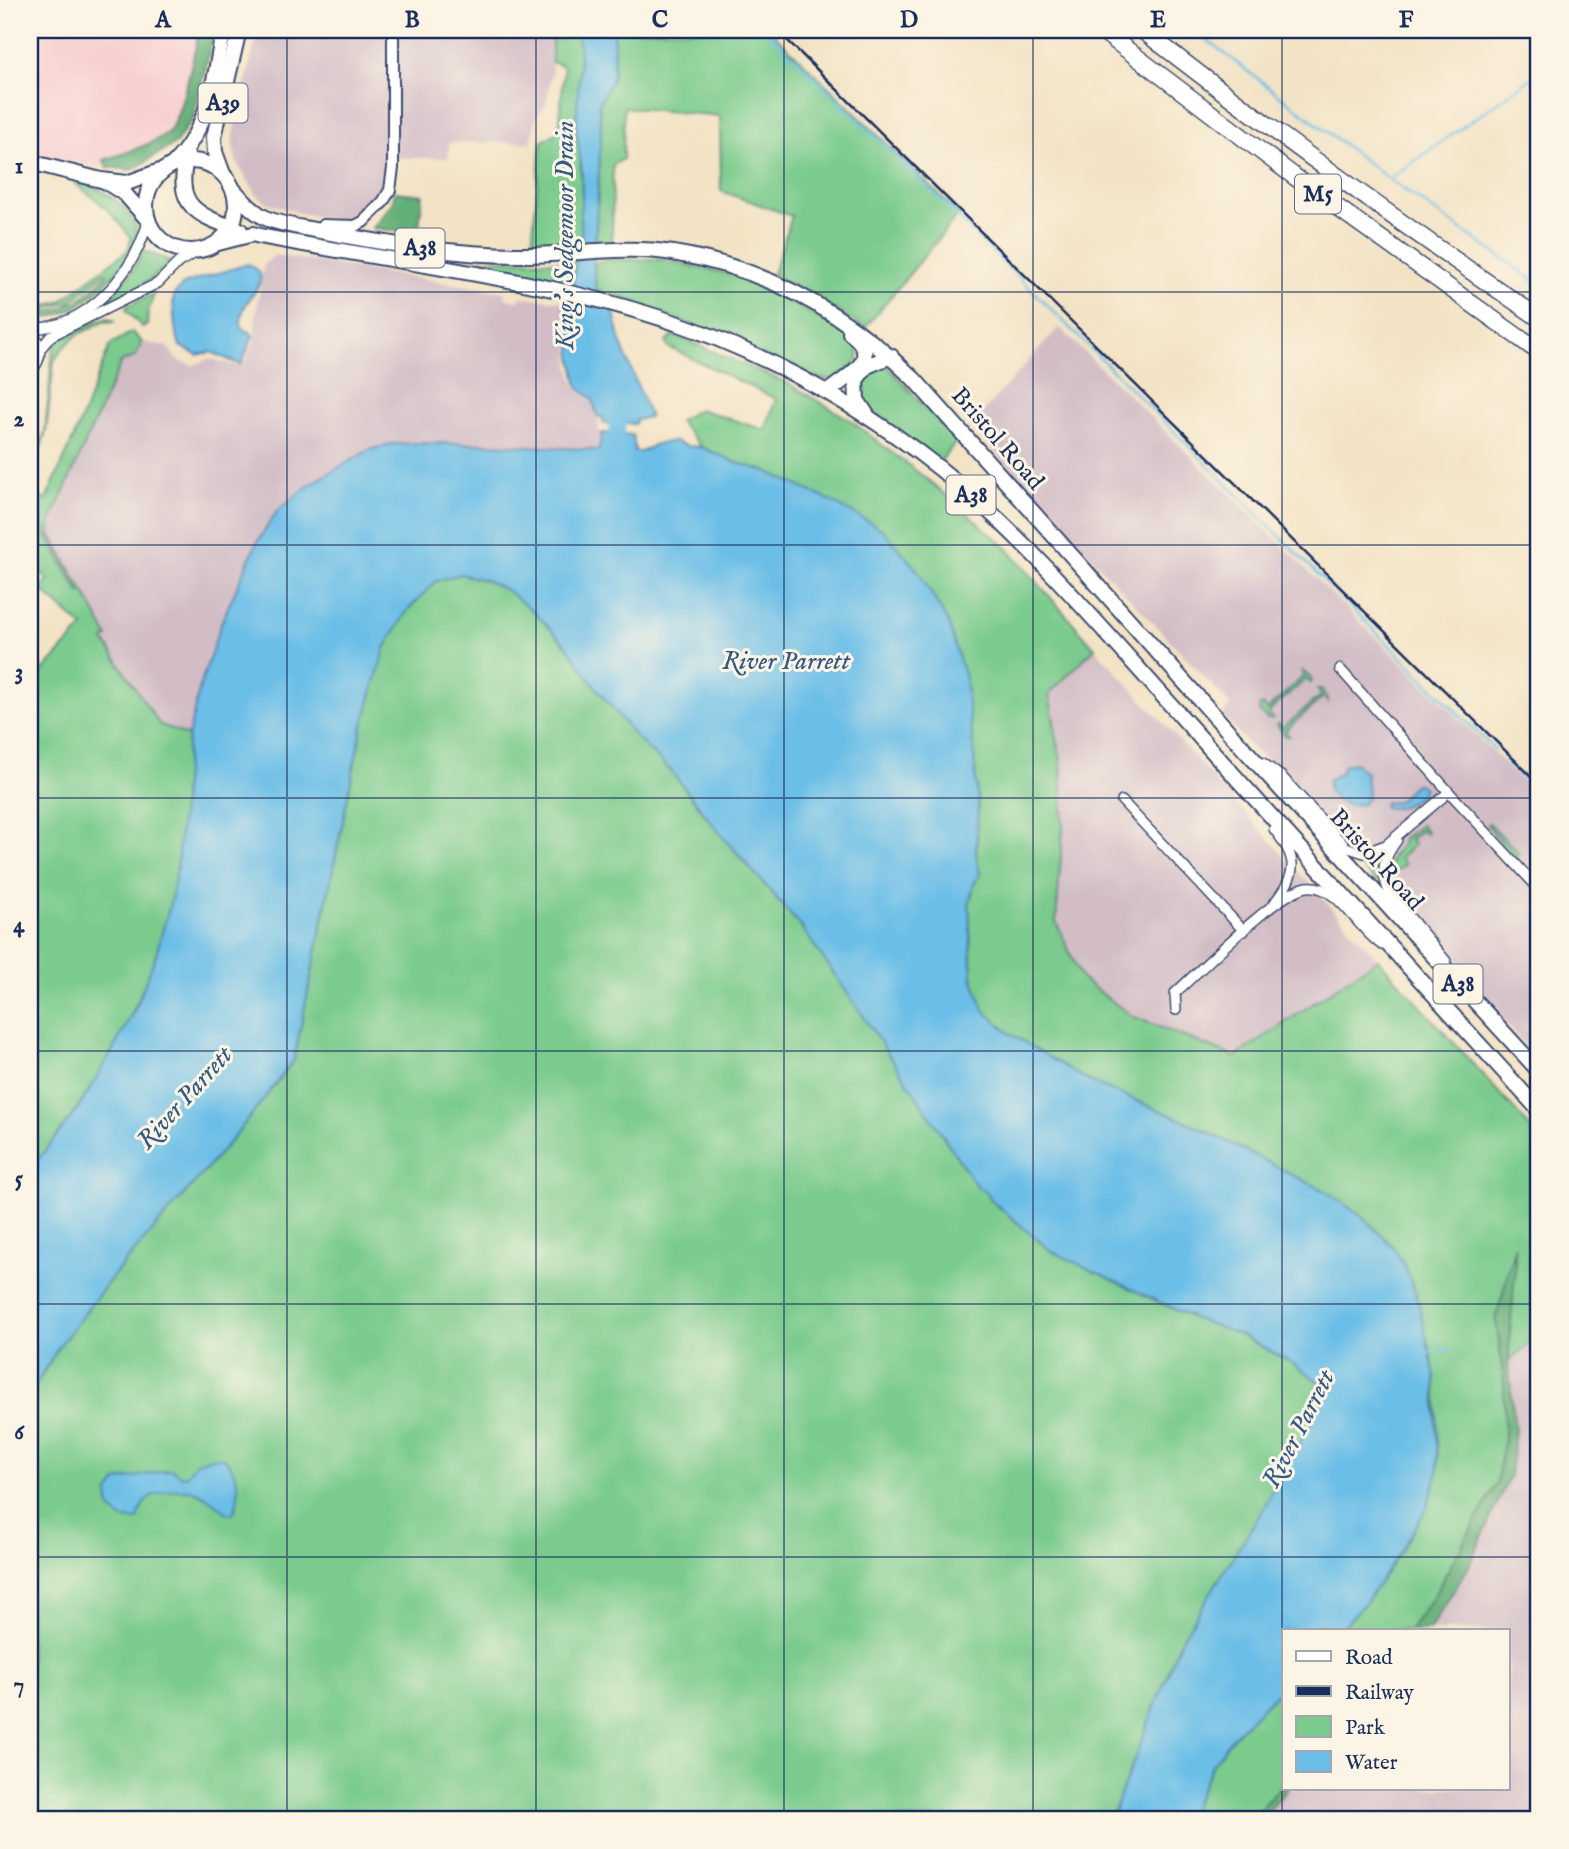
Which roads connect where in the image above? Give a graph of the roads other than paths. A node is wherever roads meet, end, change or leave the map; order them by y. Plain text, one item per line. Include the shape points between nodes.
1 (223, 30) edge
2 (239, 30) edge
3 (393, 30) edge
4 (1101, 30) edge
5 (1142, 30) edge
6 (30, 162) edge
7 (174, 165) junction
8 (223, 174) junction
9 (101, 180) junction
10 (232, 188) junction
11 (148, 220) junction
12 (282, 223) junction
13 (231, 227) junction
14 (253, 234) junction
15 (218, 243) junction
16 (197, 251) junction
17 (790, 290) junction
18 (1539, 318) edge
19 (30, 330) edge
20 (40, 349) junction
21 (1539, 352) edge
22 (891, 356) junction
23 (30, 372) edge
24 (828, 392) junction
25 (870, 419) junction
26 (1340, 669) dead end
27 (1245, 750) junction
28 (1245, 787) junction
29 (1448, 792) junction
30 (1122, 801) dead end
31 (1404, 831) junction
32 (1539, 889) edge
33 (1270, 909) junction
34 (1244, 932) junction
35 (1394, 953) junction
36 (1176, 1010) dead end
37 (1488, 1016) junction
38 (1539, 1071) edge
39 (1539, 1110) edge

1 - 7 main road, A39 via 204,115
2 - 8 main road, A39 via 215,137
3 - 12 street via 390,190 355,226
4 - 21 highway, M5 via 1295,177
5 - 18 highway, M5 via 1305,153
6 - 9 main road
7 - 8 main road via 208,164
7 - 9 main road via 135,182
7 - 11 main road via 158,176 148,192
7 - 13 main road, A38 via 192,208 204,218
8 - 10 main road, A38
9 - 11 main road via 125,194
10 - 12 main road, Bristol Road / A38 via 255,211
10 - 13 main road via 236,205
11 - 16 main road via 163,243
11 - 19 street via 135,258 99,299 73,318
12 - 17 main road, Bristol Road / A38 via 455,252 643,250 701,258
13 - 14 main road, A38
13 - 15 main road
14 - 15 main road, Bristol Road / A38
14 - 24 main road, Bristol Road / A38 via 621,307 713,337
15 - 16 main road, A38
16 - 20 street via 165,278 51,336
17 - 22 main road, Bristol Road / A38 via 843,319
17 - 24 main road via 802,303 861,340 864,348 861,365
19 - 20 street
20 - 23 street via 37,365
22 - 25 main road via 867,366 856,380 857,400
22 - 27 main road, Bristol Road / A38
24 - 25 main road, Bristol Road / A38
25 - 28 main road, Bristol Road / A38 via 940,468 1026,546
26 - 29 street
27 - 31 street via 1282,776 1354,852 1377,850
27 - 37 main road, Bristol Road / A38
28 - 33 street via 1292,857 1290,879
28 - 35 main road, Bristol Road / A38
29 - 31 street
29 - 32 street
30 - 34 street
31 - 37 street via 1383,864 1389,892
33 - 34 street
33 - 35 street via 1301,889 1320,888
34 - 36 street via 1175,993
35 - 39 main road, Bristol Road / A38
37 - 38 main road, Bristol Road / A38

